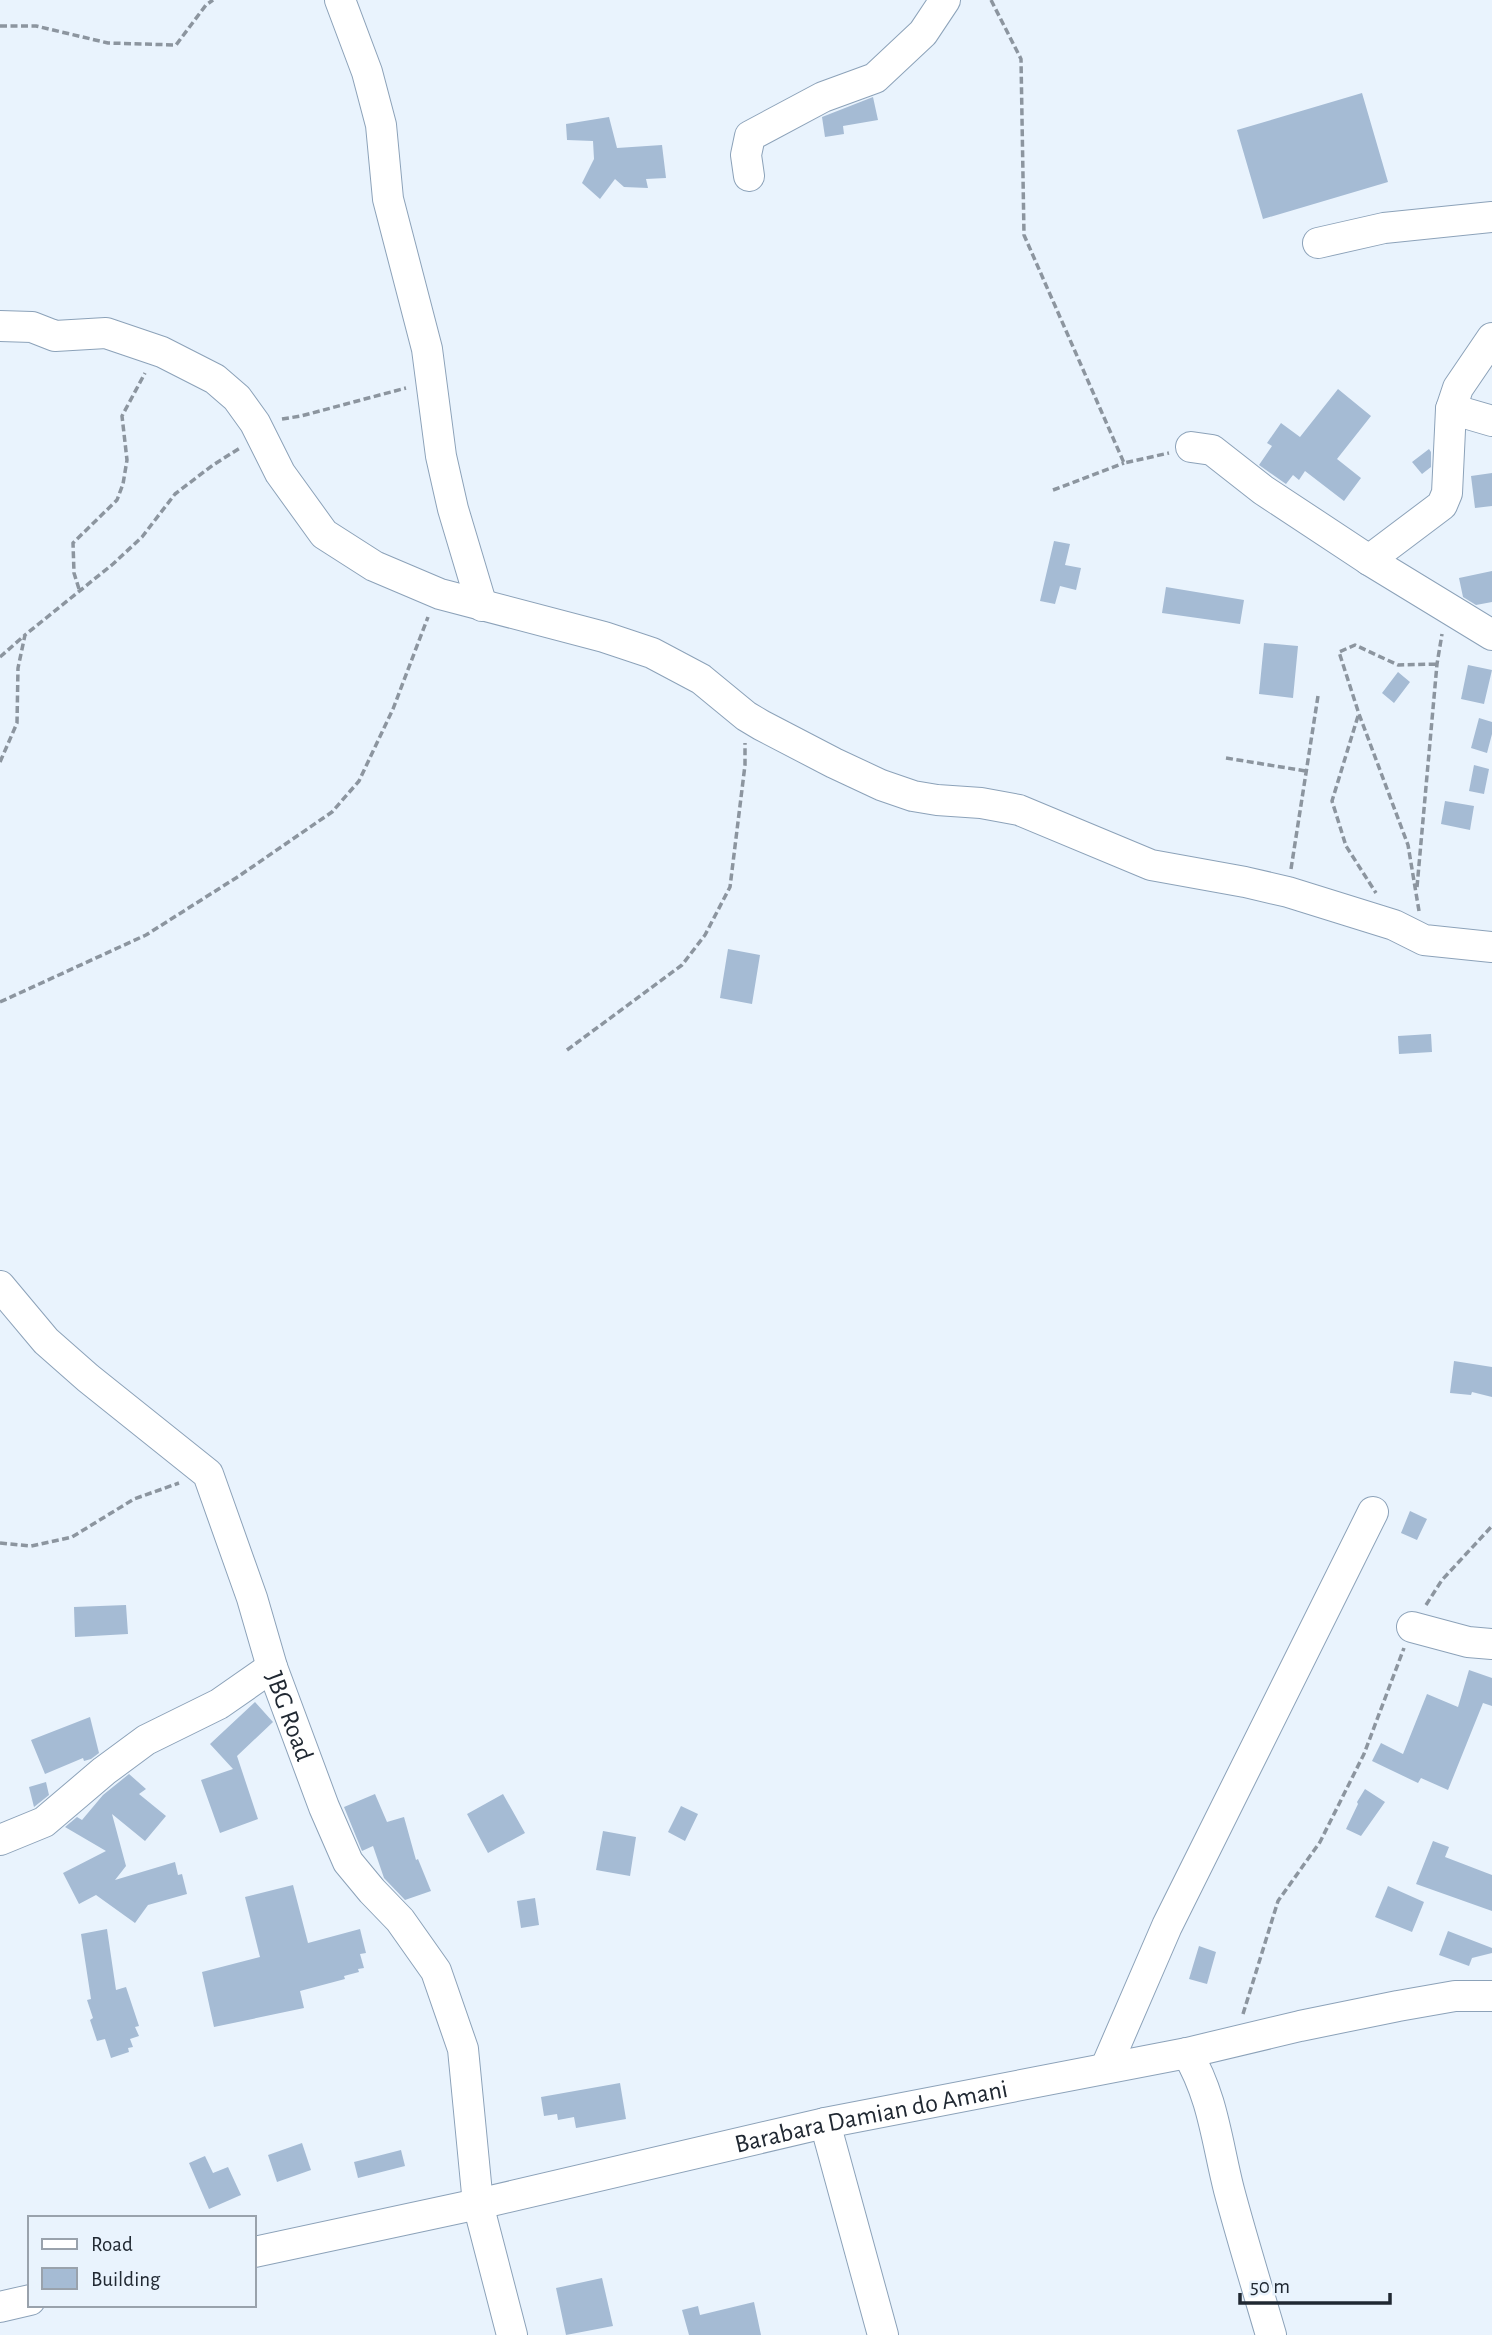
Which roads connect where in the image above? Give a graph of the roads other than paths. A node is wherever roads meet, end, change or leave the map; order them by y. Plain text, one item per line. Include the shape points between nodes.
1 (340, 0) edge
2 (945, 0) edge
3 (749, 176) dead end
4 (1492, 217) edge
5 (1318, 243) dead end
6 (0, 326) edge
7 (1492, 338) edge
8 (1451, 409) junction
9 (1492, 421) edge
10 (1191, 447) dead end
11 (1369, 560) junction
12 (472, 603) junction
13 (1492, 635) edge
14 (1492, 947) edge
15 (0, 1286) edge
16 (1373, 1512) dead end
17 (1412, 1627) road end
18 (1492, 1644) edge
19 (272, 1667) junction
20 (0, 1840) edge
21 (1492, 1996) edge
22 (1187, 2053) junction
23 (1105, 2067) junction
24 (825, 2123) junction
25 (478, 2204) junction
26 (256, 2252) edge
27 (28, 2300) edge
28 (0, 2306) edge
29 (512, 2335) edge
30 (883, 2335) edge
31 (1271, 2335) edge

1 - 12 street via 367,72 380,125 388,199 427,349 441,456
2 - 3 street via 923,33 875,78 823,97 750,136 746,155
4 - 5 street via 1384,228
6 - 12 street via 32,327 55,336 106,333 162,352 215,379 237,398 280,473 324,534 374,566
7 - 8 street via 1458,388
8 - 9 street
8 - 11 street via 1447,494 1442,505
10 - 11 street via 1212,450
11 - 13 street
12 - 14 street via 652,653 701,679 746,716 834,763 913,796 1018,810 1151,864 1288,892 1394,925 1424,940
15 - 19 street, JBG Road via 46,1341 208,1474
16 - 23 street via 1167,1926
17 - 18 street
19 - 20 street via 219,1704 146,1740 44,1822
19 - 25 street, JBG Road via 348,1862 400,1920 436,1971 463,2049
21 - 22 street, Barabara Damian do Amani via 1455,1996 1398,2006
22 - 23 street, Barabara Damian do Amani
22 - 31 street via 1206,2092
23 - 24 street, Barabara Damian do Amani
24 - 25 street, Barabara Damian do Amani
24 - 30 street
25 - 26 street, Barabara Damian do Amani
25 - 29 street, JBG Road
27 - 28 street

